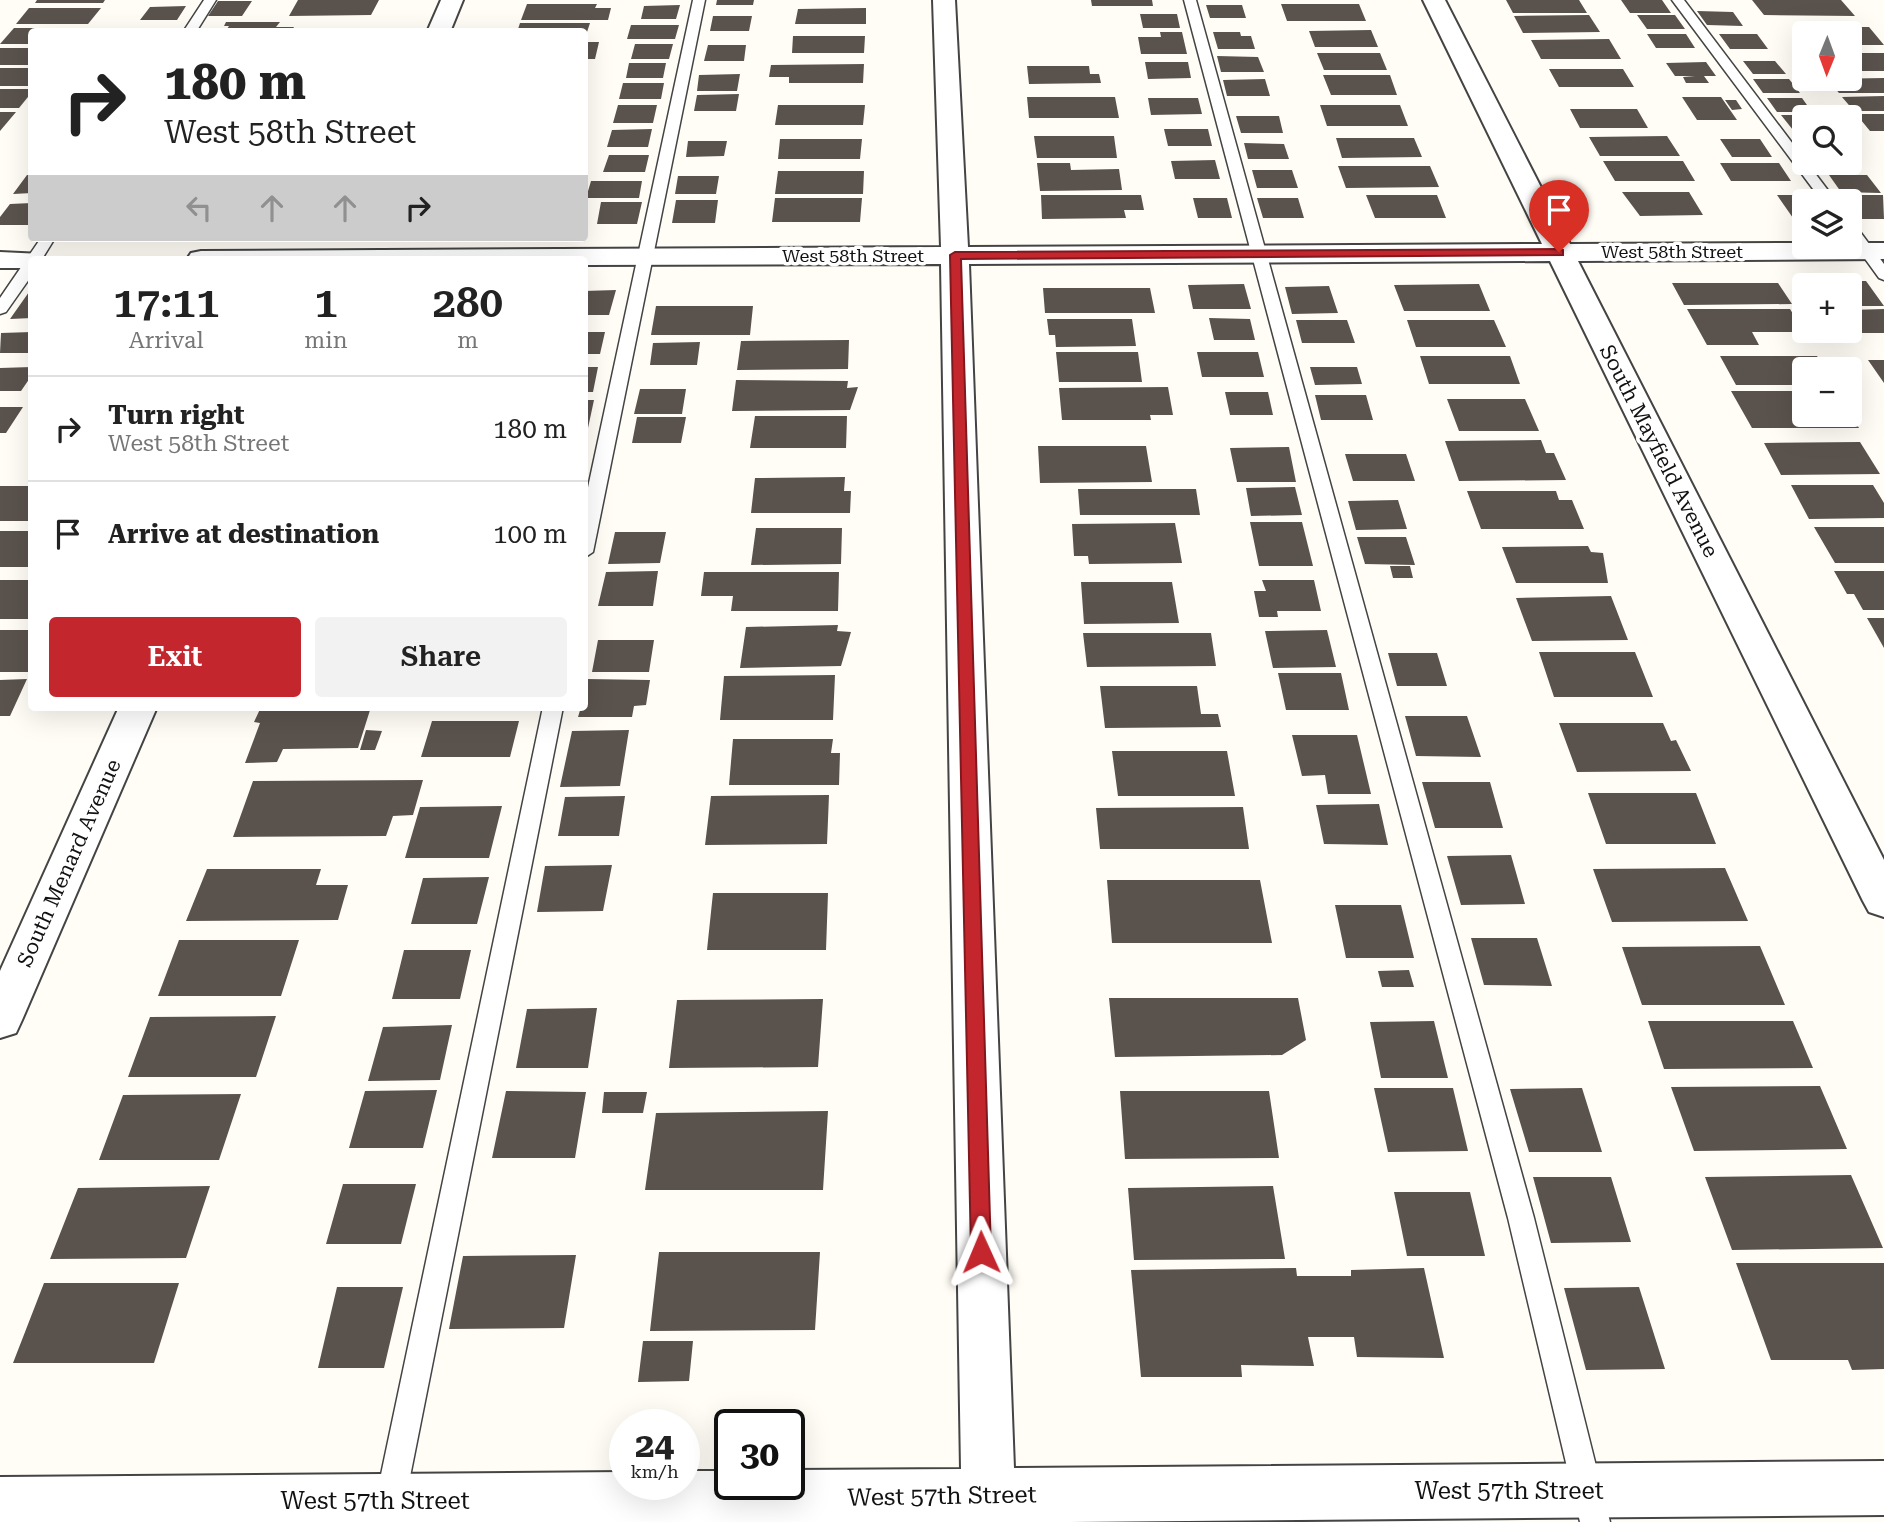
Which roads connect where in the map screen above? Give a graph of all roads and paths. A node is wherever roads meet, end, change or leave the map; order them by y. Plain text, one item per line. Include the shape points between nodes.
1 (210, 0) edge
2 (452, 0) edge
3 (699, 0) edge
4 (944, 0) edge
5 (1190, 0) edge
6 (1434, 0) edge
7 (1678, 0) edge
8 (192, 28) edge
9 (440, 28) edge
10 (1820, 189) edge
11 (1862, 239) edge
12 (1875, 251) edge
13 (1559, 252) junction
14 (1260, 254) junction
15 (955, 255) junction
16 (588, 257) edge
17 (645, 257) junction
18 (0, 260) edge
19 (28, 261) edge
20 (28, 267) edge
21 (1884, 275) edge
22 (0, 309) edge
23 (588, 533) edge
24 (136, 711) edge
25 (552, 711) edge
26 (1884, 901) edge
27 (0, 1020) edge
28 (1884, 1488) edge
29 (0, 1504) edge
30 (1590, 1506) edge
31 (988, 1509) edge
32 (389, 1511) edge

1 - 8 lane
2 - 9 street
3 - 17 lane
4 - 15 street
5 - 14 lane
6 - 13 street, South Mayfield Avenue
7 - 10 lane
11 - 12 lane
12 - 13 street, West 58th Street
12 - 21 lane
13 - 14 street, West 58th Street
13 - 26 street, South Mayfield Avenue
14 - 15 street, West 58th Street
14 - 30 lane via 1521,1218
15 - 17 street, West 58th Street
15 - 31 street
16 - 17 street, West 58th Street
17 - 23 lane
18 - 19 street
20 - 22 lane
24 - 27 street, South Menard Avenue
25 - 32 lane
28 - 30 street, West 57th Street
29 - 32 street, West 57th Street
30 - 31 street, West 57th Street
31 - 32 street, West 57th Street

